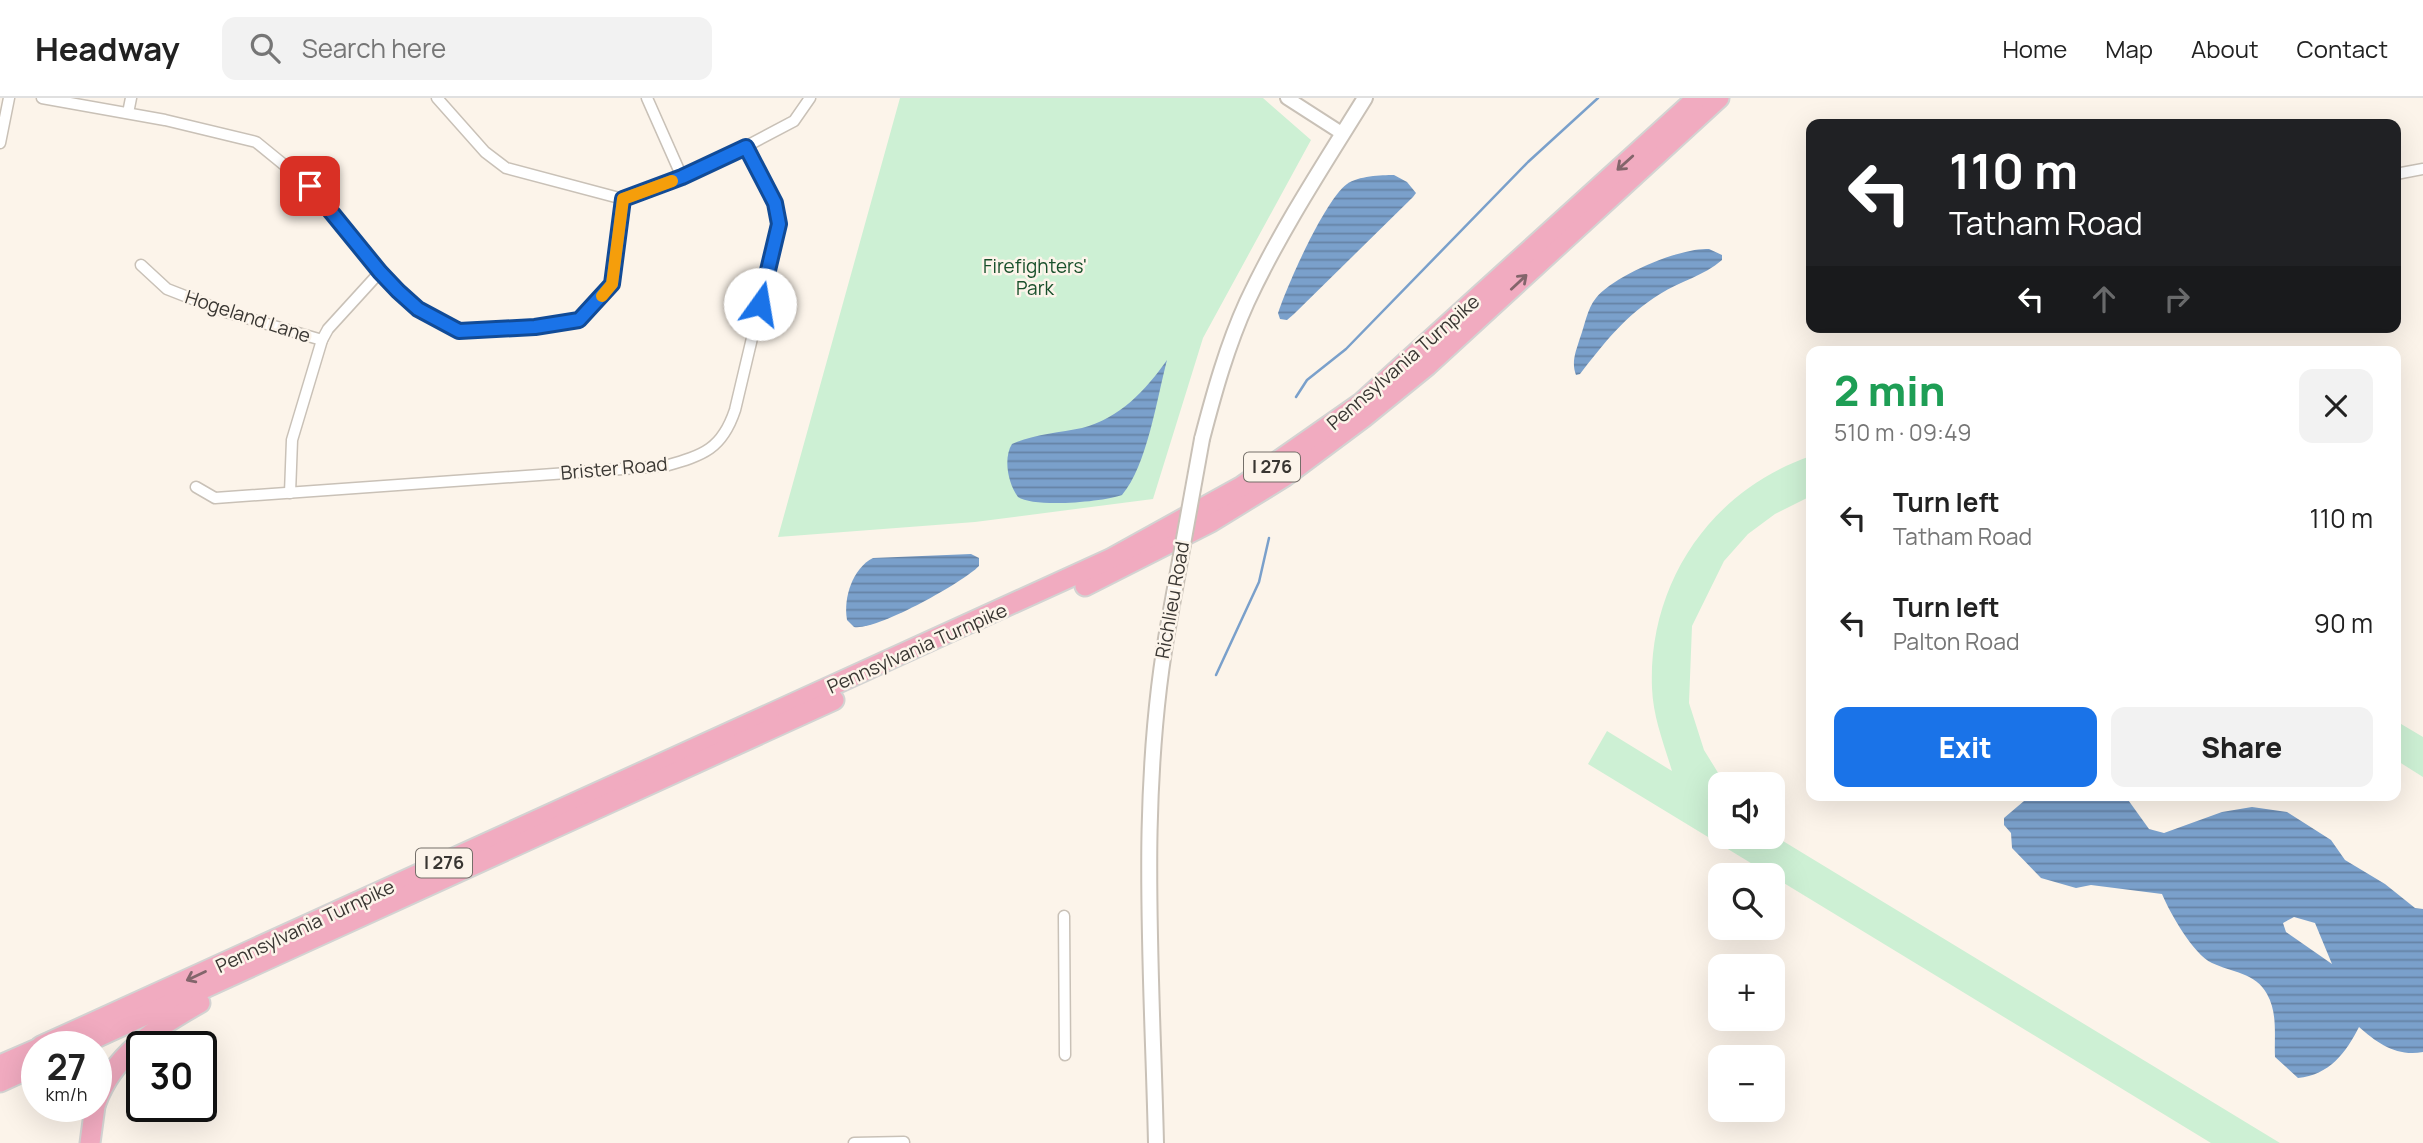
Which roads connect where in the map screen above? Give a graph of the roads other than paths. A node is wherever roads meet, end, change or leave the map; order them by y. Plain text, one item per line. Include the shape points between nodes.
1 (9, 98) edge
2 (42, 98) edge
3 (131, 98) edge
4 (437, 98) edge
5 (647, 98) edge
6 (810, 98) edge
7 (1287, 98) edge
8 (1365, 98) edge
9 (1697, 98) edge
10 (1718, 98) edge
11 (128, 113) junction
12 (1343, 134) junction
13 (0, 143) edge
14 (746, 147) junction
15 (2423, 169) edge
16 (2401, 173) edge
17 (682, 177) junction
18 (623, 199) junction
19 (141, 265) dead end
20 (380, 272) junction
21 (323, 341) junction
22 (196, 487) dead end
23 (290, 493) junction
24 (1064, 916) dead end
25 (352, 922) junction
26 (76, 1031) edge
27 (111, 1031) edge
28 (1065, 1055) dead end
29 (21, 1056) edge
30 (0, 1065) edge
31 (112, 1069) edge
32 (21, 1072) edge
33 (0, 1082) edge
34 (93, 1122) edge
35 (904, 1142) edge
36 (90, 1143) edge
37 (854, 1143) edge
38 (1156, 1143) edge

1 - 13 street
2 - 11 street
3 - 11 street
4 - 18 street via 485,152 506,168
5 - 17 street
6 - 14 street via 794,121
7 - 12 street
8 - 12 main road, Richlieu Road
9 -> 26 highway, Pennsylvania Turnpike / I 276 via 1386,382 1301,447 1210,506 1099,565
25 -> 10 highway, Pennsylvania Turnpike / I 276 via 1121,569 1211,522 1324,448 1406,383
11 - 20 street via 256,142 310,186
12 - 38 main road, Richlieu Road, bridge via 1247,303 1217,382 1202,439 1158,680 1150,778
14 - 17 street
14 - 23 street, Brister Road via 775,203 779,224 735,410 727,434 712,448 666,466
15 - 16 street
17 - 18 street
18 - 20 street via 612,284 579,320 459,331 418,309
19 - 21 street, Hogeland Lane via 167,289
20 - 21 street via 328,328
21 - 23 street via 292,440
22 - 23 street, Brister Road via 215,498
24 - 28 street
25 - 27 highway, Pennsylvania Turnpike / I 276
25 - 31 highway via 156,1030
29 - 30 highway, Pennsylvania Turnpike / I 276
32 - 33 highway
34 - 36 highway
35 - 37 street

